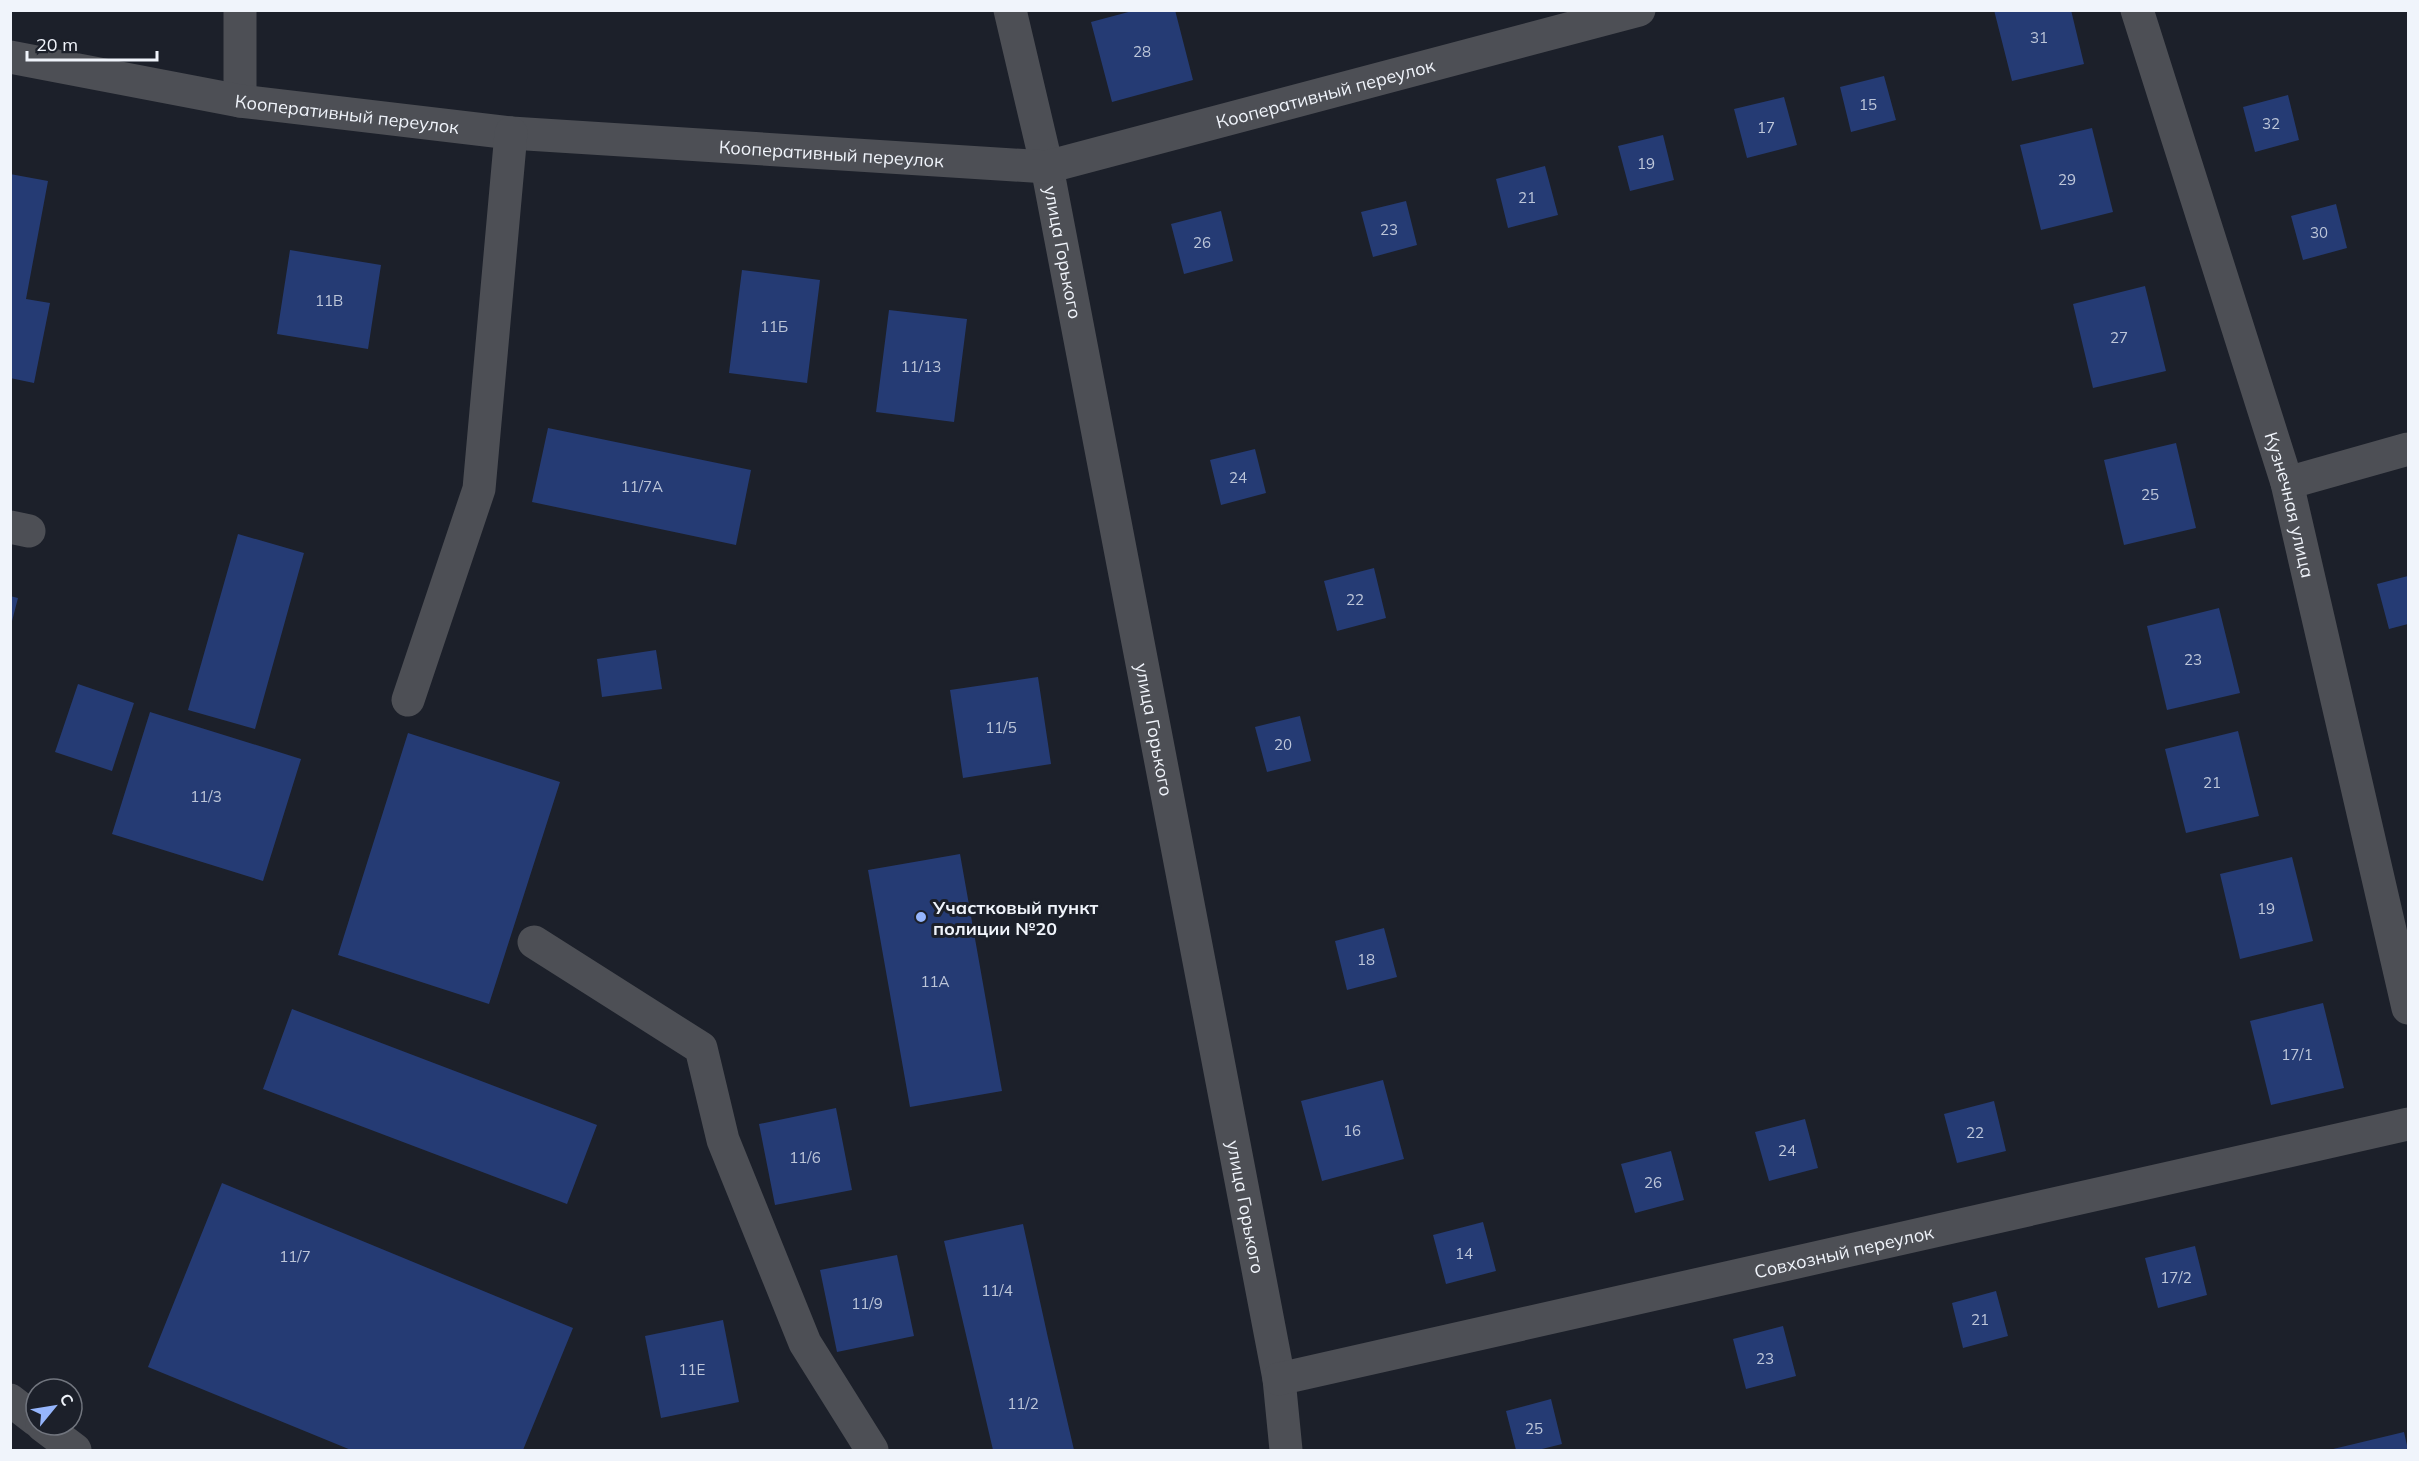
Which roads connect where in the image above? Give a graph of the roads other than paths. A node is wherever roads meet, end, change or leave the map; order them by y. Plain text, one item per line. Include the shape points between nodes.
1 (240, 10) edge
2 (1010, 10) edge
3 (1639, 10) edge
4 (2136, 10) edge
5 (10, 57) edge
6 (240, 100) junction
7 (511, 133) junction
8 (1047, 167) junction
9 (2409, 449) edge
10 (2287, 483) junction
11 (408, 700) dead end
12 (534, 942) dead end
13 (2409, 1008) edge
14 (2409, 1124) edge
15 (1279, 1379) junction
16 (10, 1400) edge
17 (24, 1411) edge
18 (58, 1437) edge
19 (75, 1450) edge
20 (872, 1450) edge
21 (1286, 1450) edge

1 - 6 lane
2 - 8 lane, улица Горького
3 - 8 lane, Кооперативный переулок
4 - 10 lane, Кузнечная улица
5 - 6 lane, Кооперативный переулок
6 - 7 lane, Кооперативный переулок
7 - 8 lane, Кооперативный переулок
7 - 11 lane via 479,489
8 - 15 lane, улица Горького
9 - 10 lane
10 - 13 lane, Кузнечная улица
12 - 20 lane via 701,1048 723,1140 805,1343
14 - 15 lane, Совхозный переулок
15 - 21 lane, улица Горького
16 - 17 lane
18 - 19 lane

